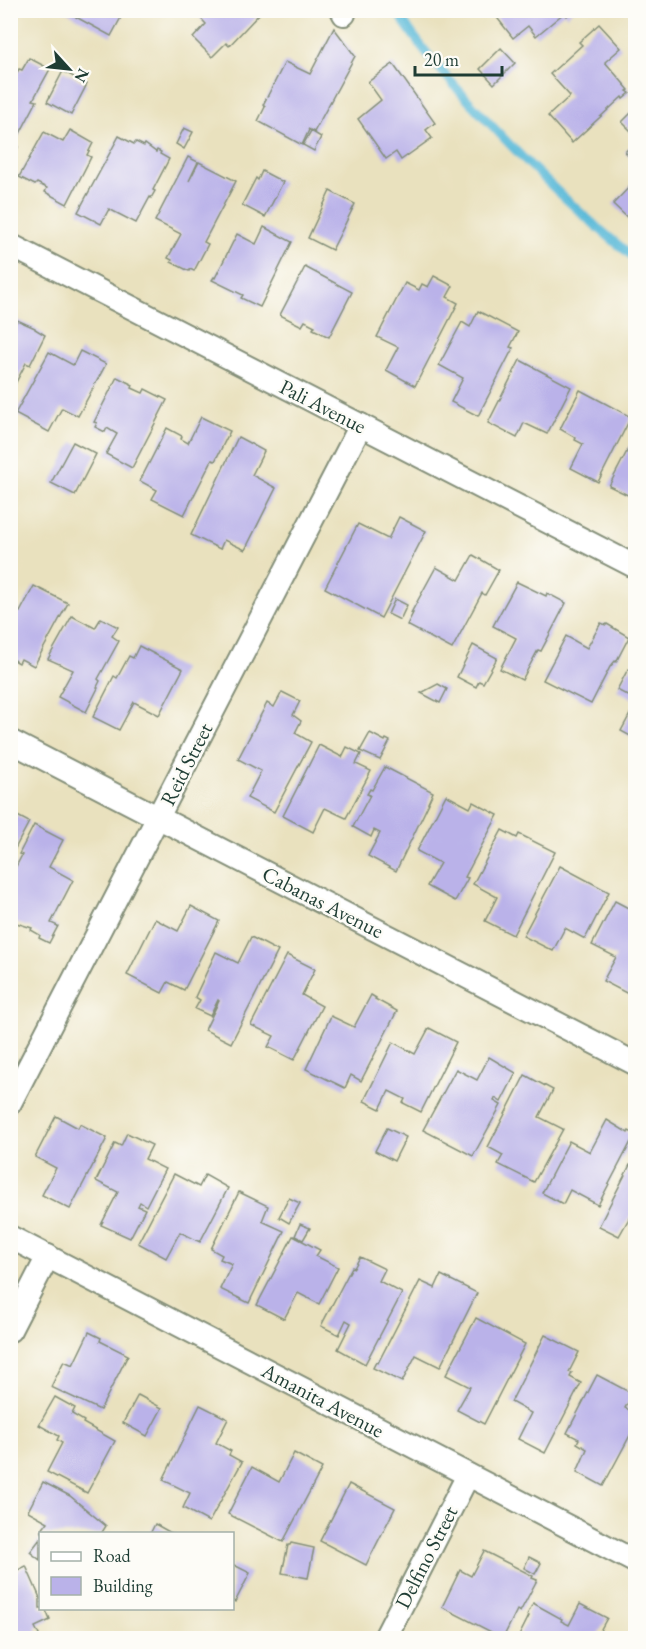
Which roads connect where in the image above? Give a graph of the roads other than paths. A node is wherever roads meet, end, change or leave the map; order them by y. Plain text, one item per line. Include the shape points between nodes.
1 (10, 245) edge
2 (361, 425) junction
3 (636, 567) edge
4 (10, 741) edge
5 (159, 817) junction
6 (636, 1064) edge
7 (10, 1103) edge
8 (10, 1237) edge
9 (48, 1256) junction
10 (10, 1330) edge
11 (468, 1475) junction
12 (636, 1562) edge
13 (385, 1638) edge

1 - 2 street, Pali Avenue
2 - 3 street, Pali Avenue
2 - 5 street, Reid Street
4 - 5 street, Cabanas Avenue
5 - 6 street, Cabanas Avenue
5 - 7 street, Reid Street
8 - 9 street, Amanita Avenue
9 - 10 street
9 - 11 street, Amanita Avenue
11 - 12 street, Amanita Avenue
11 - 13 street, Delfino Street

